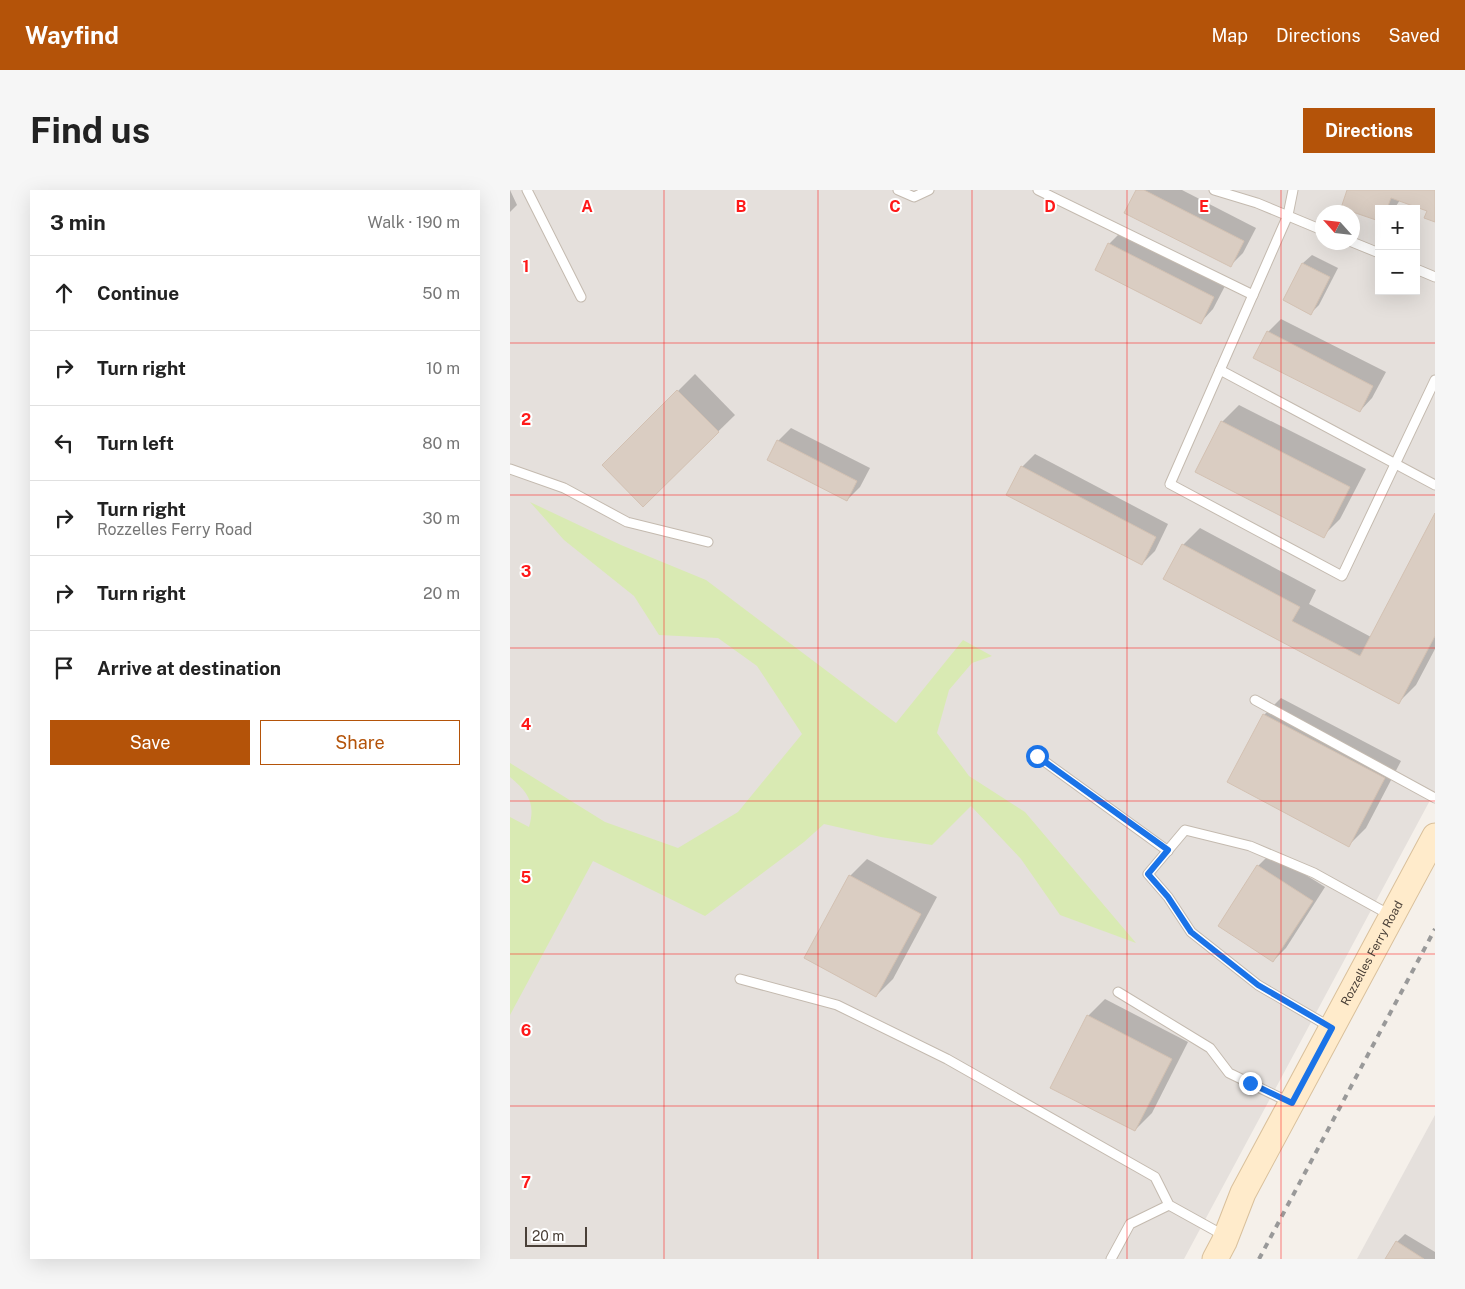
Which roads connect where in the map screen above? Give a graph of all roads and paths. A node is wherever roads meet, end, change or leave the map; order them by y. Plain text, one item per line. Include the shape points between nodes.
1 (527, 190) edge
2 (898, 190) edge
3 (929, 190) edge
4 (1038, 190) edge
5 (1214, 190) edge
6 (1293, 190) edge
7 (1234, 193) edge
8 (1288, 215) junction
9 (1315, 227) edge
10 (1360, 245) edge
11 (1375, 251) edge
12 (1420, 270) edge
13 (1435, 276) edge
14 (1253, 295) junction
15 (580, 297) dead end
16 (1220, 370) junction
17 (1435, 380) edge
18 (1396, 463) junction
19 (510, 469) edge
20 (1435, 486) edge
21 (708, 542) dead end
22 (1254, 700) dead end
23 (1037, 756) dead end
24 (1435, 798) edge
25 (1435, 836) edge
26 (1168, 850) junction
27 (1392, 916) junction
28 (740, 979) dead end
29 (1118, 992) dead end
30 (1332, 1028) junction
31 (1292, 1103) junction
32 (1169, 1204) junction
33 (1226, 1237) junction
34 (1110, 1259) edge
35 (1215, 1259) edge

1 - 15 lane
2 - 3 lane via 914,197
4 - 14 lane
5 - 7 lane
6 - 8 lane
7 - 8 lane
8 - 9 lane
8 - 14 lane
10 - 11 lane
12 - 13 lane
14 - 16 lane
16 - 18 lane
16 - 18 lane via 1170,484 1342,576
17 - 18 lane
18 - 20 lane
19 - 21 lane via 564,488 627,522
22 - 24 lane
23 - 26 lane
25 - 27 street, Rozzelles Ferry Road
26 - 27 lane via 1185,830 1250,846 1314,872
26 - 30 lane via 1148,874 1191,932 1258,985
27 - 30 street, Rozzelles Ferry Road
28 - 32 lane via 837,1005 946,1059 1155,1177
29 - 31 lane via 1210,1048 1229,1074
30 - 31 street, Rozzelles Ferry Road
31 - 33 street, Rozzelles Ferry Road via 1244,1193
32 - 33 lane
32 - 34 lane via 1130,1224
33 - 35 street, Rozzelles Ferry Road

